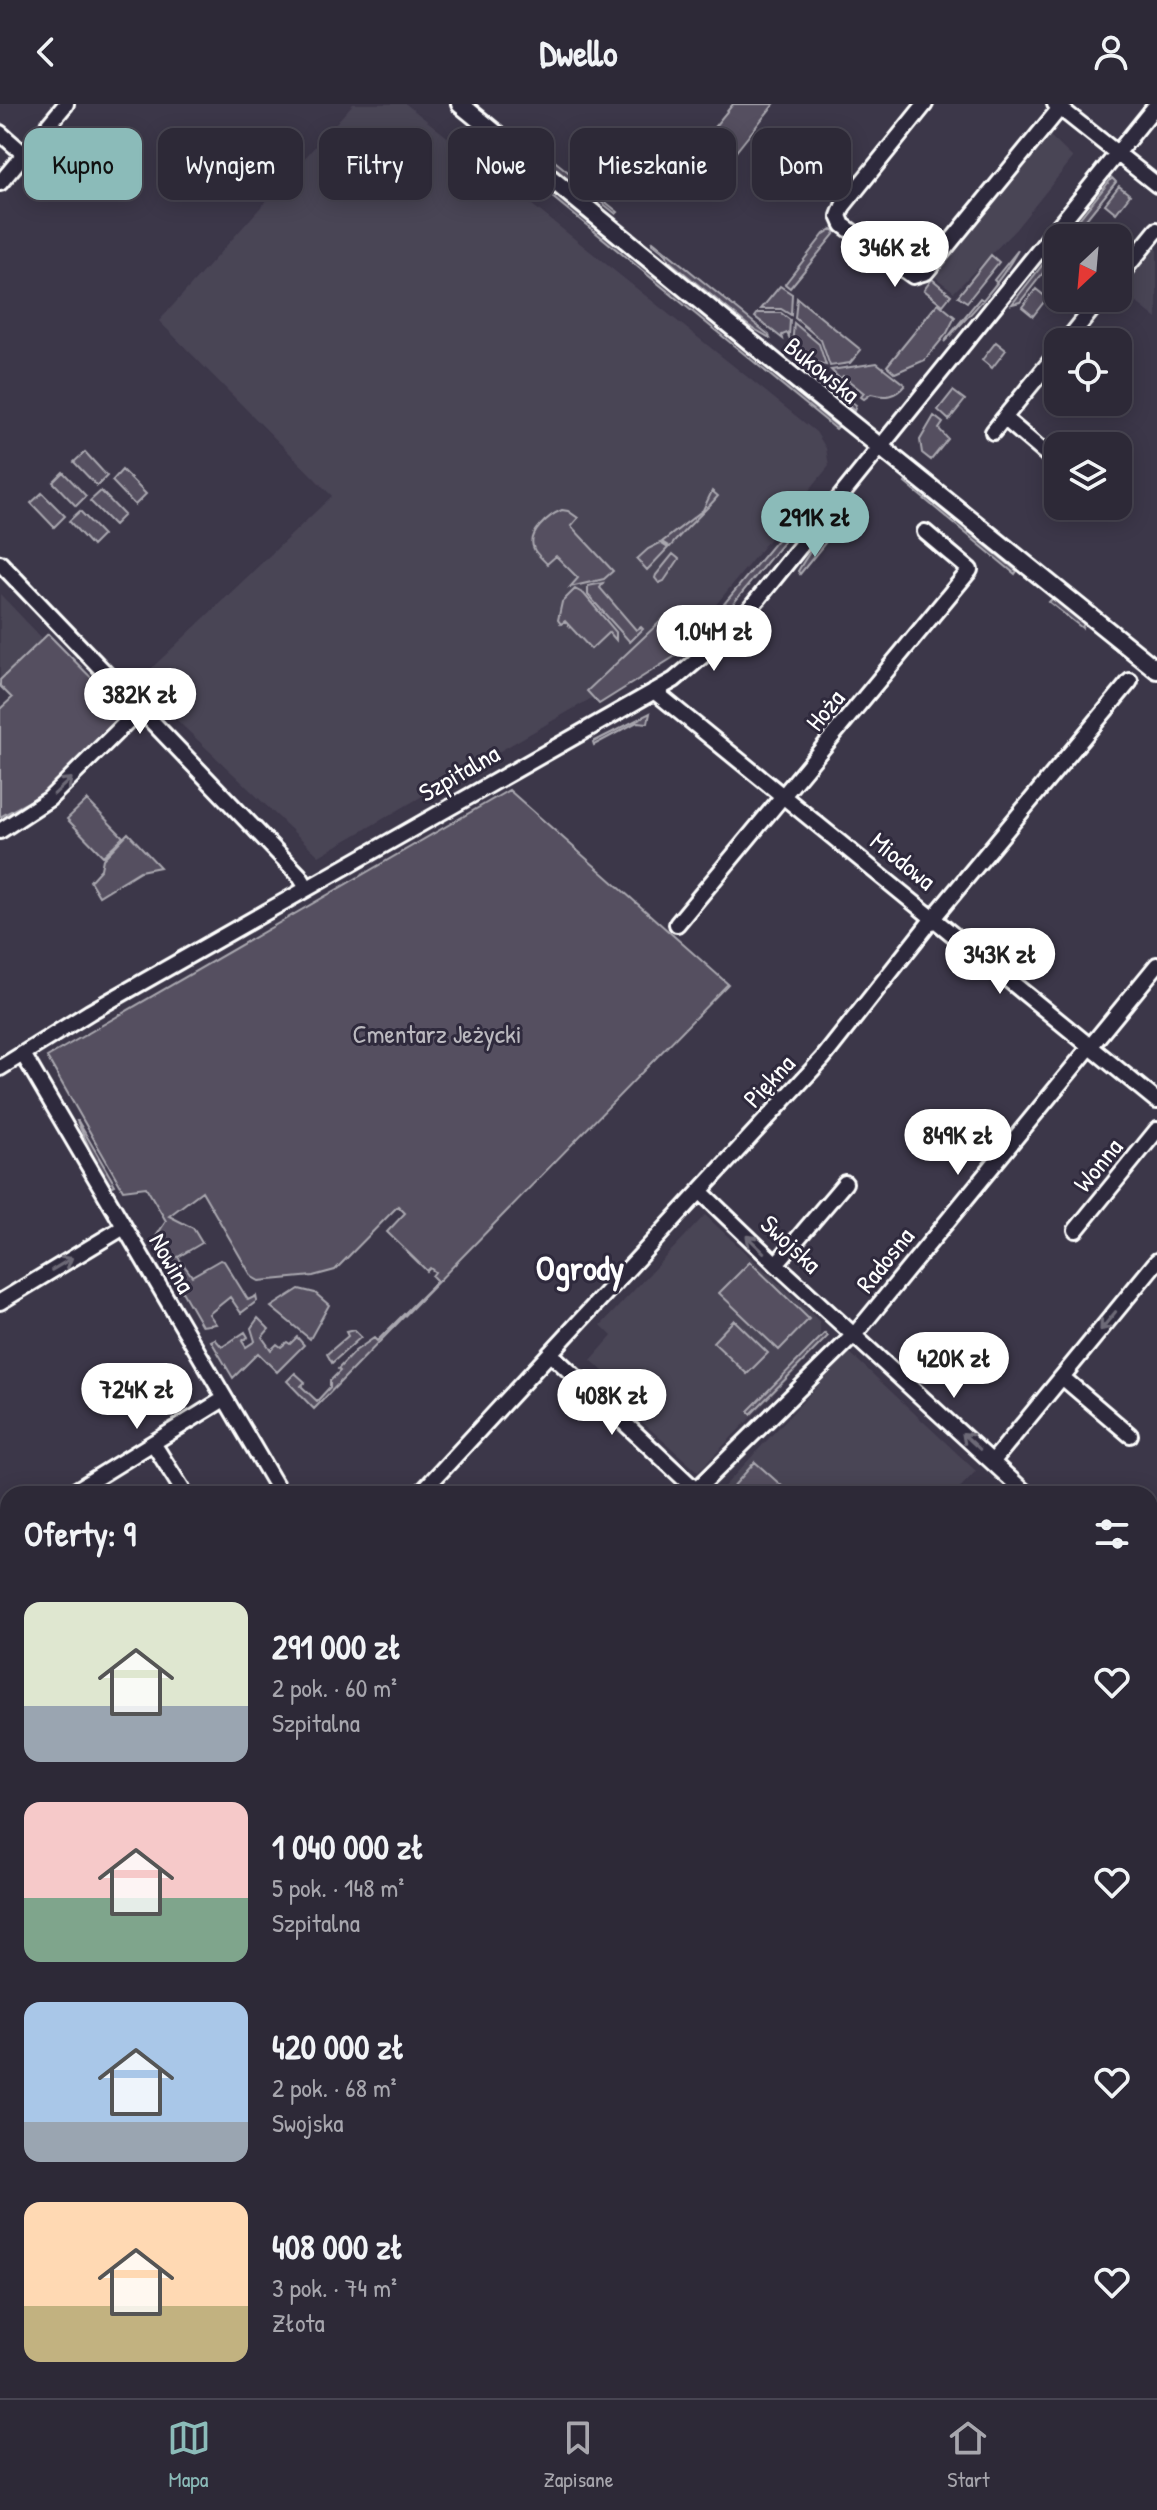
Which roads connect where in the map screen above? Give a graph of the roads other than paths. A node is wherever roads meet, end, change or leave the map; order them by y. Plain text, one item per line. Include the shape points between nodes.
1 (66, 104) edge
2 (460, 104) edge
3 (925, 104) edge
4 (1157, 104) edge
5 (1057, 106) edge
6 (46, 128) edge
7 (0, 133) edge
8 (24, 154) joint
9 (1117, 154) junction
10 (0, 183) edge
11 (1157, 185) edge
12 (1157, 230) edge
13 (1132, 261) edge
14 (1090, 312) edge
15 (1077, 328) edge
16 (1044, 369) edge
17 (1004, 418) junction
18 (993, 432) dead end
19 (880, 446) junction
20 (1044, 452) edge
21 (925, 532) dead end
22 (0, 563) edge
23 (1157, 670) edge
24 (1130, 681) dead end
25 (654, 691) junction
26 (140, 709) junction
27 (785, 796) junction
28 (0, 831) edge
29 (307, 888) junction
30 (934, 917) junction
31 (677, 924) dead end
32 (1157, 965) edge
33 (1091, 1046) junction
34 (23, 1054) junction
35 (0, 1068) edge
36 (1157, 1101) edge
37 (1157, 1130) edge
38 (845, 1183) dead end
39 (700, 1191) junction
40 (124, 1227) junction
41 (1076, 1230) dead end
42 (1157, 1261) edge
43 (776, 1264) junction
44 (0, 1302) edge
45 (855, 1334) junction
46 (550, 1353) junction
47 (1062, 1377) junction
48 (224, 1399) junction
49 (1130, 1435) dead end
50 (153, 1443) junction
51 (993, 1461) junction
52 (83, 1486) edge
53 (180, 1486) edge
54 (276, 1486) edge
55 (427, 1486) edge
56 (689, 1486) edge
57 (703, 1486) edge
58 (1019, 1486) edge

1 - 6 street
2 - 19 main road, Bukowska
3 - 5 street via 839,216 843,225 913,276 926,272
4 - 9 street, Szpitalna
5 - 9 street
7 - 8 street
8 - 10 street
9 - 11 street
9 - 19 street, Szpitalna
12 - 13 street
14 - 15 street
16 - 17 street
17 - 18 street
17 - 20 street
19 - 23 main road, Bukowska
19 - 25 street, Szpitalna via 732,631 685,673
21 - 27 street, Hoża via 970,570
22 - 26 street
24 - 30 street, Piękna
25 - 27 street, Miodowa
25 - 29 street, Szpitalna
28 -> 26 street via 49,799
26 - 29 street
27 - 30 street, Miodowa
27 - 31 street, Hoża
29 - 34 street, Szpitalna
30 - 33 street, Miodowa
30 - 39 street, Piękna via 823,1058
32 - 33 street, Radosna
33 - 36 street, Miodowa
33 - 45 street, Radosna
34 - 35 street, Szpitalna
34 - 40 street, Nowina
37 - 41 street, Wonna
38 - 43 street
43 -> 39 street, Swojska
39 - 46 street, Piękna
44 -> 40 street
40 - 48 street, Nowina
42 -> 47 street
43 - 45 street, Swojska
51 -> 45 street, Swojska
45 - 57 street, Radosna
46 - 55 street, Piękna
46 - 56 street
47 - 49 street
47 - 51 street
48 - 50 street
48 - 54 street, Nowina
50 - 52 street
50 - 53 street
51 - 58 street, Swojska

